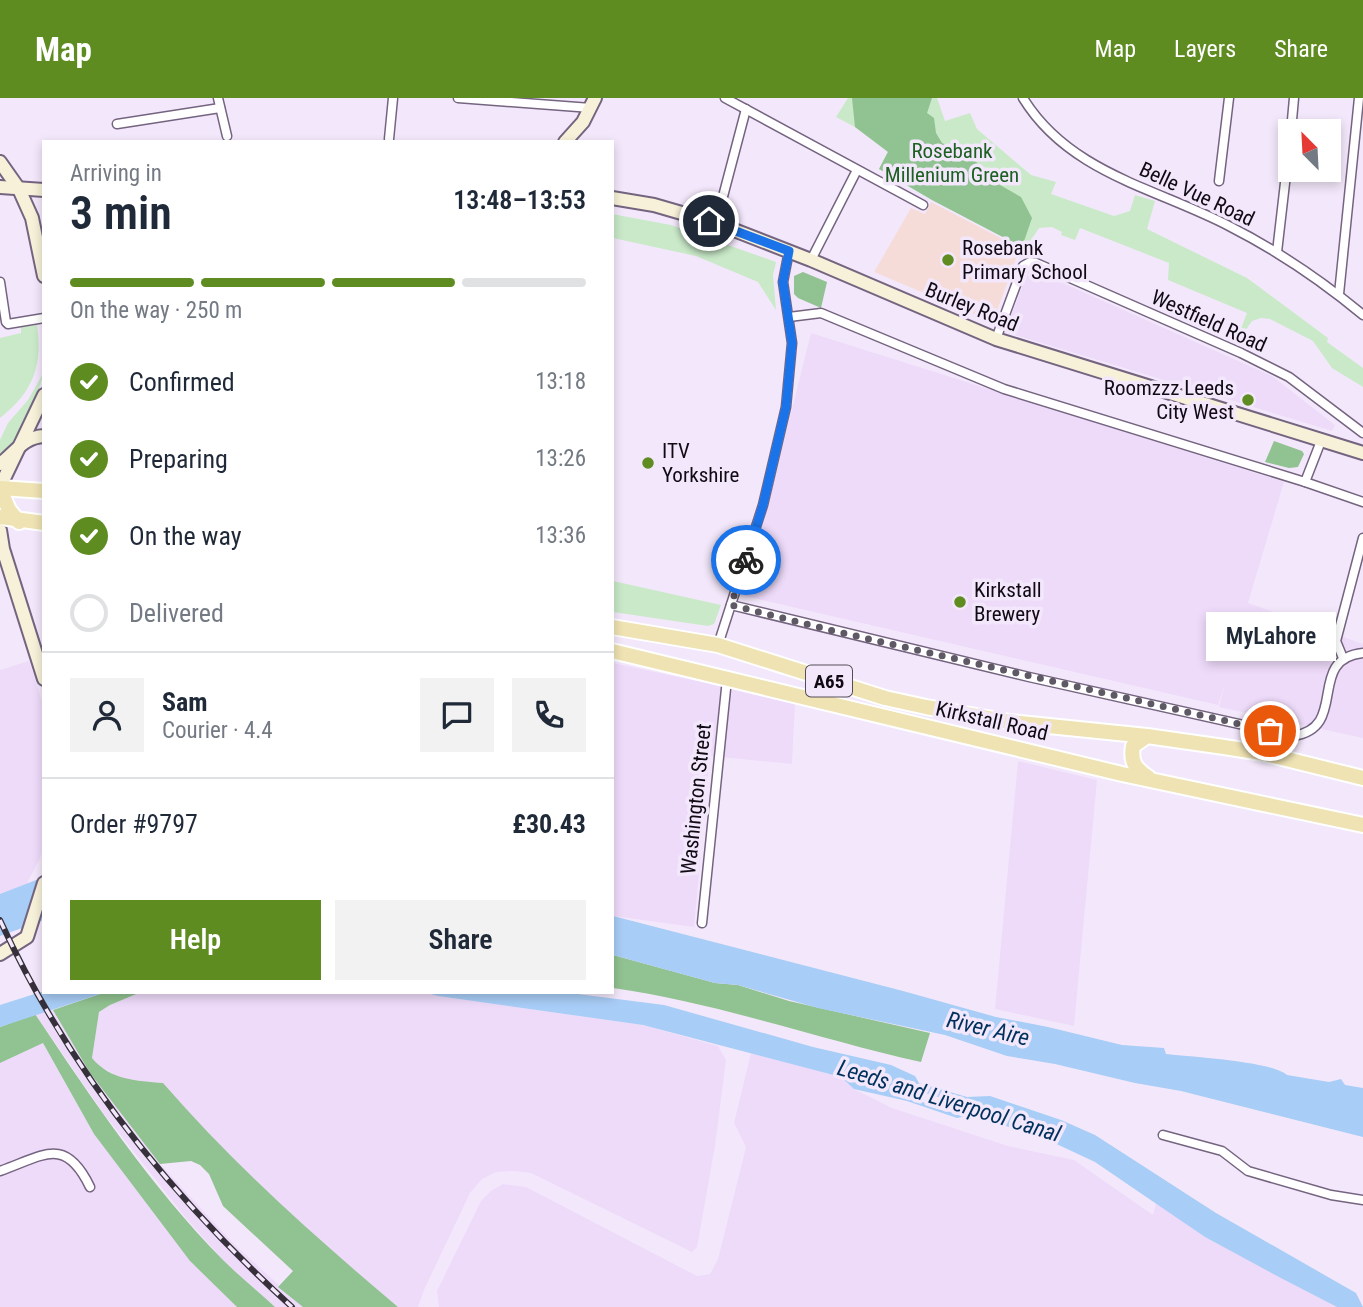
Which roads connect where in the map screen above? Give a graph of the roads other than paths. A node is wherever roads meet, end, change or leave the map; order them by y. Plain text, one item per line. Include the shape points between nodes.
1 (218, 98) edge
2 (393, 98) edge
3 (458, 98) edge
4 (1023, 98) edge
5 (1228, 98) edge
6 (1294, 98) edge
7 (1359, 98) edge
8 (729, 99) edge
9 (593, 103) edge
10 (220, 108) junction
11 (746, 109) junction
12 (1292, 119) edge
13 (117, 124) dead end
14 (226, 136) dead end
15 (389, 139) dead end
16 (567, 140) edge
17 (0, 162) edge
18 (857, 170) junction
19 (1219, 181) dead end
20 (1285, 182) edge
21 (0, 187) edge
22 (19, 189) junction
23 (42, 190) edge
24 (614, 198) edge
25 (923, 205) dead end
26 (716, 223) junction
27 (789, 251) junction
28 (1277, 252) junction
29 (42, 253) edge
30 (811, 260) junction
31 (0, 282) edge
32 (1339, 294) junction
33 (1363, 315) edge
34 (789, 317) junction
35 (42, 318) edge
36 (996, 339) junction
37 (42, 399) edge
38 (1363, 433) edge
39 (42, 436) edge
40 (1321, 441) junction
41 (20, 444) junction
42 (1363, 453) edge
43 (0, 464) edge
44 (1306, 482) junction
45 (0, 488) edge
46 (42, 491) edge
47 (1363, 502) edge
48 (0, 517) edge
49 (19, 522) junction
50 (42, 523) edge
51 (0, 530) edge
52 (1363, 538) edge
53 (731, 605) junction
54 (614, 627) edge
55 (666, 637) junction
56 (719, 645) junction
57 (614, 651) edge
58 (1363, 653) edge
59 (1343, 658) junction
60 (668, 663) junction
61 (780, 665) junction
62 (42, 673) edge
63 (727, 679) junction
64 (772, 690) junction
65 (1147, 736) junction
66 (1150, 779) junction
67 (1361, 780) edge
68 (1359, 822) edge
69 (42, 890) edge
70 (702, 923) dead end
71 (0, 954) edge
72 (1163, 1135) dead end
73 (0, 1171) edge
74 (90, 1186) dead end
75 (1363, 1200) edge

1 - 10 street
2 - 15 street
3 - 9 street
4 - 28 street, Belle Vue Road via 1049,133 1088,163 1188,205
5 - 19 street
6 - 12 street
7 - 32 street
8 - 11 street
9 - 16 street
10 - 13 street
10 - 14 street
11 - 18 street
11 - 26 street
17 - 22 street
18 - 25 street
18 - 30 street
20 - 28 street
21 - 22 street
22 - 23 street
22 - 29 street
24 - 26 street, Burley Road
26 - 27 street, Burley Road
27 - 30 street, Burley Road
27 - 34 street via 783,282
28 - 32 street, Belle Vue Road
30 - 36 street, Burley Road
31 - 35 street via 8,324
32 - 33 street, Belle Vue Road
34 - 44 street via 821,313 1004,389
34 - 53 street via 792,356 786,407 763,505
36 - 38 street, Westfield Road via 1023,266 1030,262 1241,352 1289,377
36 - 40 street, Burley Road
37 - 41 street
39 - 41 street
40 - 42 street, Burley Road
40 - 44 street
41 - 43 street
41 - 45 street
44 - 47 street
45 - 46 main road
45 - 49 main road
48 - 49 main road
49 - 50 main road
51 - 62 street
52 - 59 street via 1336,641
53 - 56 street
53 - 59 street via 1293,736 1316,728 1324,716 1330,677
54 - 55 main road, Kirkstall Road / A65
55 - 56 main road, Kirkstall Road / A65
55 - 60 main road via 661,655
56 - 61 main road, Kirkstall Road / A65
57 - 60 main road, Kirkstall Road / A65
58 - 59 street
60 - 63 main road, Kirkstall Road / A65
61 - 64 main road via 786,681
61 - 65 main road, Kirkstall Road / A65 via 926,707 1022,724
63 - 64 main road, Kirkstall Road / A65
63 - 70 street, Washington Street
64 - 66 main road, Kirkstall Road / A65
65 - 66 main road via 1133,746 1131,756 1134,767
65 - 67 main road, Kirkstall Road / A65 via 1262,753
66 - 68 main road, Kirkstall Road / A65
69 - 71 street via 27,937
72 - 75 street via 1222,1151 1248,1171
73 - 74 street via 62,1153 82,1170

